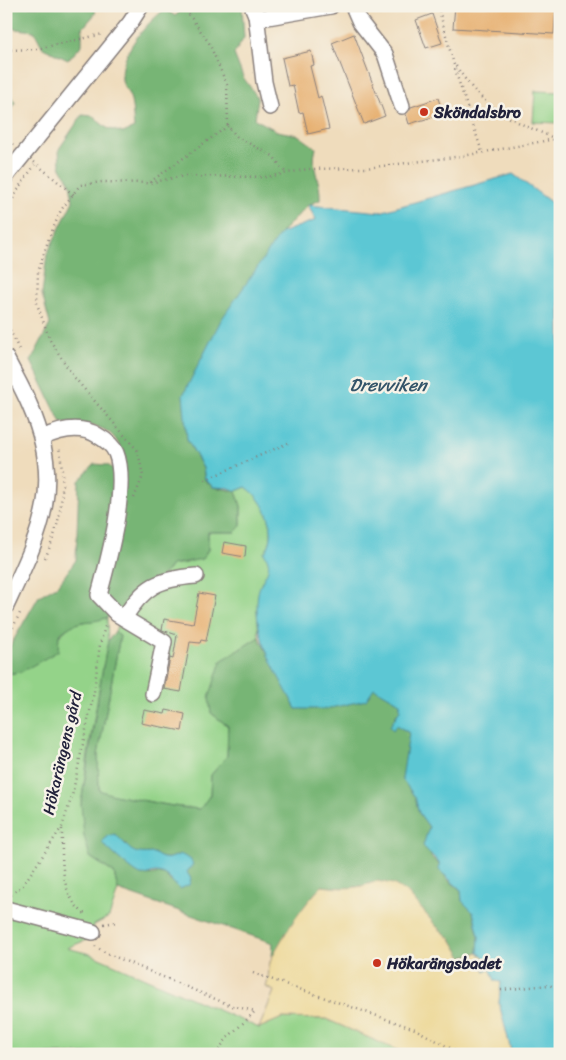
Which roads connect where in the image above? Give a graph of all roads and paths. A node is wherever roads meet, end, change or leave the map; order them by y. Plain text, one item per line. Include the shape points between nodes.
1 (141, 6) edge
2 (183, 6) edge
3 (331, 6) edge
4 (353, 6) edge
5 (438, 6) edge
6 (255, 11) edge
7 (105, 33) dead end
8 (6, 50) edge
9 (453, 63) junction
10 (402, 106) dead end
11 (270, 107) dead end
12 (228, 126) junction
13 (6, 136) edge
14 (555, 138) junction
15 (560, 140) edge
16 (482, 152) junction
17 (23, 153) junction
18 (286, 173) junction
19 (6, 176) edge
20 (149, 183) junction
21 (74, 194) junction
22 (6, 358) edge
23 (42, 438) junction
24 (288, 443) dead end
25 (205, 480) dead end
26 (134, 499) dead end
27 (196, 576) dead end
28 (103, 598) junction
29 (6, 606) edge
30 (124, 618) junction
31 (154, 694) dead end
32 (62, 827) junction
33 (6, 899) edge
34 (6, 909) edge
35 (86, 914) dead end
36 (117, 922) dead end
37 (95, 934) junction
38 (253, 973) dead end
39 (501, 990) dead end
40 (560, 990) edge
41 (217, 1054) edge
42 (461, 1054) edge

1 - 17 street via 130,24
2 - 12 path via 209,43 227,84
3 - 6 street via 262,18
4 - 10 street via 360,22 385,54
5 - 9 path
6 - 11 street
7 - 8 path via 37,49
9 - 14 path via 472,90 490,106
9 - 16 path
12 - 18 path via 237,137 273,156
12 - 20 path
13 - 17 path
14 - 15 path
14 - 16 path
16 - 18 path via 366,168 308,169
17 - 19 street
17 - 21 path
18 - 20 path via 184,176
20 - 21 path via 80,185
21 - 26 path via 61,210 49,238 38,272 37,304 50,340 73,376 138,451 143,476
22 - 23 street via 30,405
23 - 28 street via 66,430 92,432 116,452 120,473 118,504 99,595
23 - 29 street via 47,464 47,500 31,554
24 - 25 path
27 - 30 street via 178,577 144,590
28 - 30 street
28 - 32 path, Hökarängens gård via 108,617 100,644 94,692 72,796
30 - 31 street via 164,642
32 - 33 path, Hökarängens gård via 23,885
32 - 35 path via 64,875 71,898
34 - 37 street
36 - 37 path
37 - 41 path via 106,953 232,1006 255,1011 222,1042
38 - 42 path via 415,1029
39 - 40 path via 550,985

